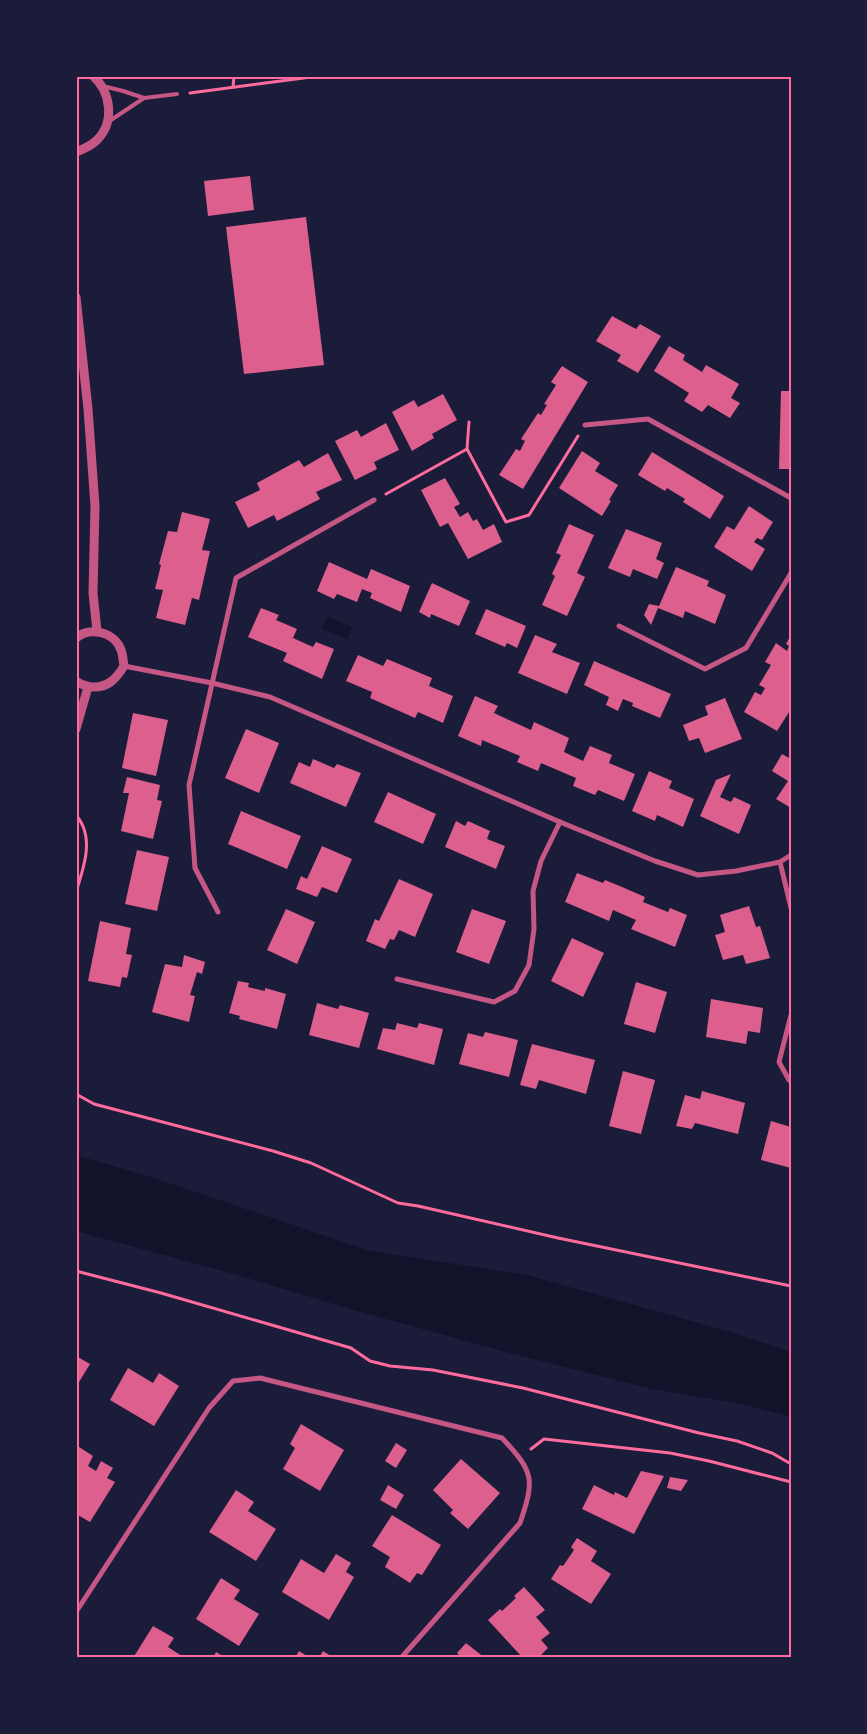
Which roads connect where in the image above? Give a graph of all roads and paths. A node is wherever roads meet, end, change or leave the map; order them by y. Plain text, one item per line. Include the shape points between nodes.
1 (234, 76) edge
2 (319, 76) edge
3 (94, 77) edge
4 (101, 86) junction
5 (233, 87) junction
6 (177, 94) joint
7 (144, 98) junction
8 (106, 123) junction
9 (76, 152) edge
10 (76, 297) edge
11 (469, 422) dead end
12 (585, 425) joint
13 (467, 450) junction
14 (791, 498) edge
15 (374, 500) joint
16 (791, 573) edge
17 (619, 626) dead end
18 (97, 631) junction
19 (76, 638) edge
20 (124, 666) junction
21 (76, 681) edge
22 (212, 683) junction
23 (88, 687) junction
24 (76, 729) edge
25 (76, 815) edge
26 (560, 822) junction
27 (791, 856) edge
28 (780, 862) junction
29 (76, 892) edge
30 (791, 908) edge
31 (218, 912) dead end
32 (397, 979) dead end
33 (791, 1015) edge
34 (791, 1081) edge
35 (77, 1093) edge
36 (76, 1271) edge
37 (791, 1286) edge
38 (520, 1457) junction
39 (791, 1464) edge
40 (791, 1480) edge
41 (76, 1612) edge
42 (401, 1658) edge

1 - 5 path
2 - 5 path
3 - 4 street
4 - 7 lane
4 - 8 street via 108,104
5 - 6 path
6 - 7 lane
7 - 8 lane
8 - 9 street via 98,140
10 - 18 street via 95,506 93,593
11 - 13 path
12 - 13 path via 529,515 506,522
12 - 14 street via 648,419
13 - 15 path
15 - 22 street via 236,578
16 - 17 street via 746,648 705,669
18 - 19 street
18 - 20 street via 111,636 121,648
20 - 22 street
20 - 23 street via 112,682 101,688
21 - 23 street
22 - 26 street via 270,697
22 - 31 street via 188,785 195,868
23 - 24 street
25 - 29 path via 83,823 88,841
26 - 28 street via 698,875
26 - 32 street via 541,861 533,891 534,929 530,965 515,991 494,1002
27 - 28 street
28 - 30 street
33 - 34 street via 779,1062
35 - 37 path via 94,1104 310,1163 398,1203
36 - 39 path via 351,1348 370,1361 523,1388 737,1441 772,1453
38 - 40 path via 544,1440 670,1453 782,1481
38 - 41 street via 502,1438 260,1378 233,1381 209,1408
38 - 42 street via 530,1474 529,1498 520,1523

